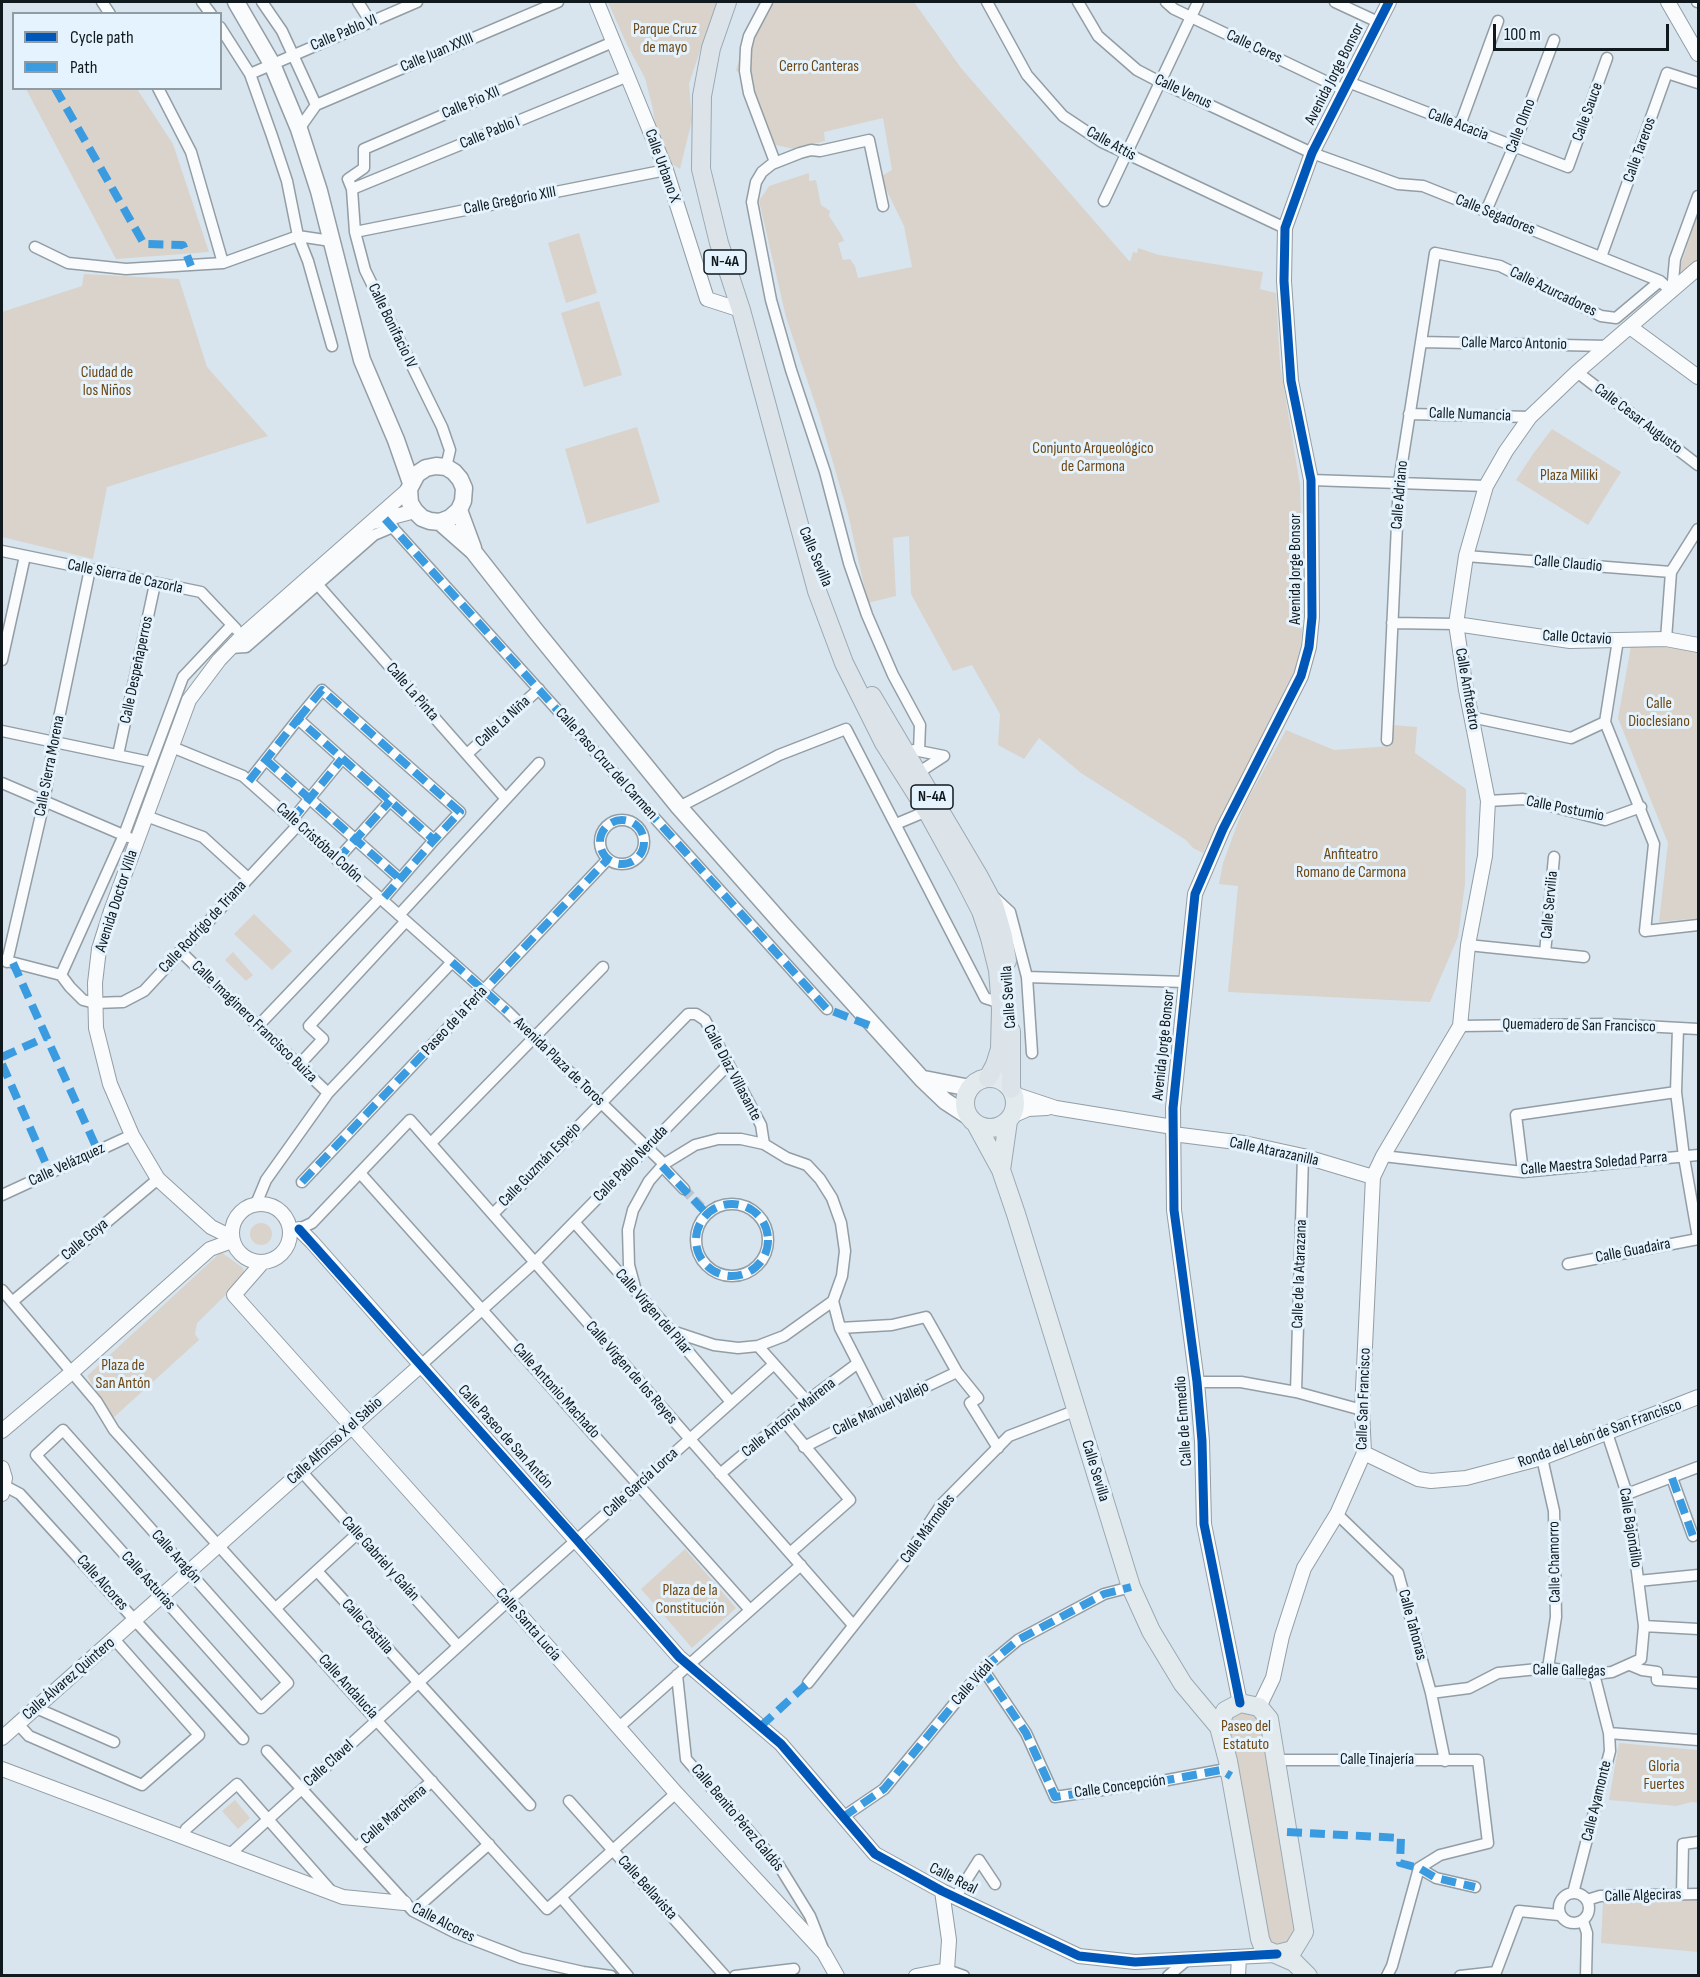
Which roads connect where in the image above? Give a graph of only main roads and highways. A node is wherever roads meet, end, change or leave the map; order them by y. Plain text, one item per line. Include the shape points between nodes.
1 (236, 2) edge
2 (727, 2) edge
3 (396, 440) junction
4 (426, 468) junction
5 (410, 486) junction
6 (459, 510) junction
7 (799, 518) junction
8 (440, 522) junction
9 (474, 551) junction
10 (988, 1078) junction
11 (922, 1079) junction
12 (970, 1088) junction
13 (1012, 1091) junction
14 (1010, 1119) junction
15 (973, 1121) junction
16 (1001, 1170) junction
17 (1228, 1714) junction
18 (1304, 1932) junction
19 (1277, 1954) junction
20 (1308, 1976) edge

1 - 3 main road via 272,64 299,129 362,360
2 - 7 highway, N-4A via 711,48 702,96 701,169 718,243 741,310
3 - 4 main road
3 - 5 main road
4 - 5 main road
4 - 6 main road via 446,467 460,479 464,501
5 - 8 main road via 410,503 415,512
6 - 8 main road
6 - 9 main road
7 - 10 highway, Calle Sevilla / N-4A via 817,591 844,663 884,743 927,811 981,911 998,970 1001,1003 1000,1049
7 - 13 highway, Calle Sevilla / N-4A via 873,698 911,750 920,777 994,905 1009,968
8 - 9 main road
9 - 11 main road via 679,807
10 - 12 main road
10 - 13 main road via 1001,1080
11 - 12 main road
11 - 15 main road
12 - 15 main road via 964,1102
13 - 14 main road via 1015,1109
14 - 15 main road via 993,1129
14 - 16 main road
15 - 16 main road
16 - 17 main road, Calle Sevilla via 1131,1587 1151,1631 1190,1693
17 - 18 main road via 1259,1707 1269,1719
17 - 19 main road via 1227,1774 1260,1939 1264,1949
18 - 19 main road via 1293,1950
18 - 20 main road
19 - 20 main road via 1294,1962

